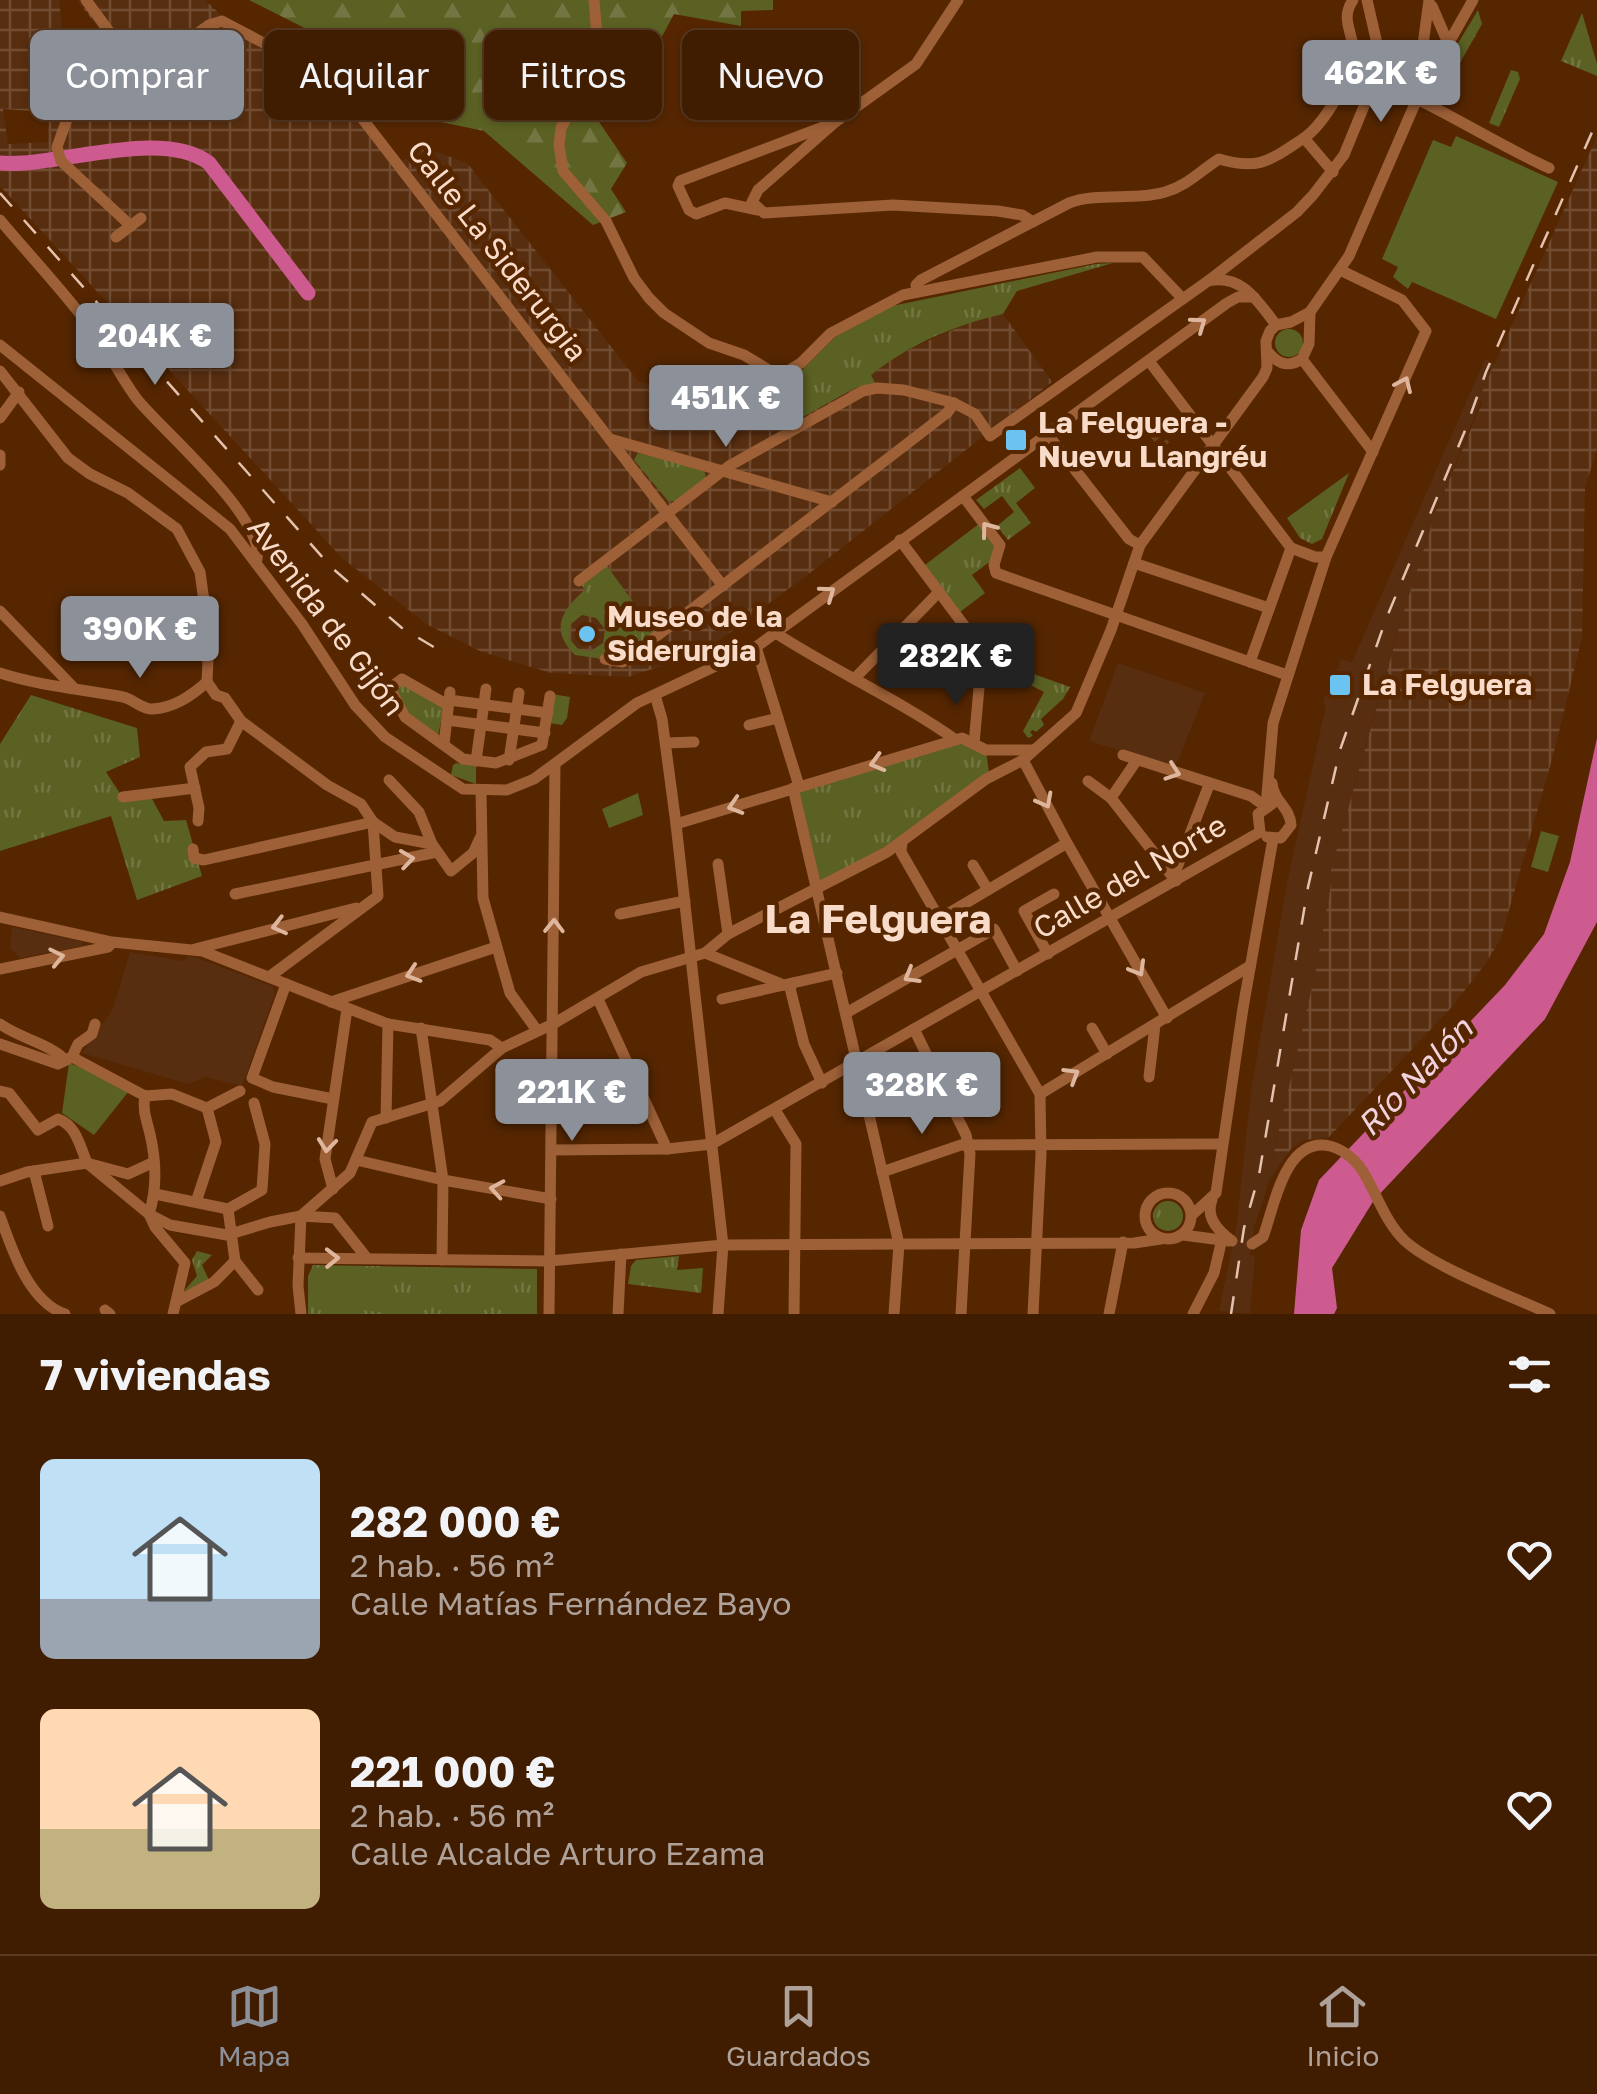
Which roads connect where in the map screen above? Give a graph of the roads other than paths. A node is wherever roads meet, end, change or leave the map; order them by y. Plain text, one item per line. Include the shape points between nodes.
1 (86, 0) edge
2 (594, 0) edge
3 (958, 0) edge
4 (1352, 0) edge
5 (1366, 0) edge
6 (1429, 0) edge
7 (1470, 5) edge
8 (1438, 23) junction
9 (1460, 23) junction
10 (108, 30) edge
11 (203, 30) edge
12 (239, 30) edge
13 (1426, 30) junction
14 (244, 33) edge
15 (1448, 43) junction
16 (1417, 99) junction
17 (67, 120) edge
18 (834, 123) junction
19 (1304, 138) junction
20 (1549, 168) dead end
21 (1333, 172) junction
22 (758, 210) junction
23 (0, 220) edge
24 (1033, 222) junction
25 (116, 238) dead end
26 (1228, 264) junction
27 (1340, 270) junction
28 (1229, 279) junction
29 (1208, 281) junction
30 (917, 292) junction
31 (1182, 298) junction
32 (1254, 298) junction
33 (1310, 312) junction
34 (1292, 322) junction
35 (1276, 325) junction
36 (1308, 336) junction
37 (0, 345) edge
38 (1268, 352) junction
39 (1302, 360) junction
40 (1149, 361) junction
41 (1286, 365) junction
42 (0, 371) edge
43 (1263, 377) junction
44 (19, 392) junction
45 (954, 403) junction
46 (0, 418) edge
47 (1048, 435) junction
48 (609, 439) junction
49 (1213, 446) junction
50 (1373, 452) junction
51 (0, 455) edge
52 (0, 464) edge
53 (722, 471) junction
54 (963, 496) junction
55 (832, 502) junction
56 (666, 514) junction
57 (900, 540) junction
58 (1140, 545) junction
59 (1291, 548) junction
60 (1326, 557) junction
61 (256, 563) junction
62 (1134, 563) junction
63 (579, 581) dead end
64 (722, 586) junction
65 (939, 592) junction
66 (1270, 608) junction
67 (0, 611) edge
68 (1116, 615) junction
69 (774, 632) junction
70 (756, 647) junction
71 (606, 659) dead end
72 (1250, 662) junction
73 (0, 673) edge
74 (1288, 675) junction
75 (855, 678) junction
76 (207, 682) junction
77 (73, 687) junction
78 (486, 688) dead end
79 (519, 692) dead end
80 (655, 695) junction
81 (550, 696) dead end
82 (449, 699) junction
83 (484, 705) junction
84 (517, 709) junction
85 (548, 713) junction
86 (778, 718) junction
87 (446, 720) junction
88 (241, 721) junction
89 (481, 724) junction
90 (749, 725) dead end
91 (514, 729) junction
92 (545, 733) junction
93 (694, 742) dead end
94 (666, 743) junction
95 (969, 743) junction
96 (448, 749) junction
97 (1033, 750) junction
98 (1123, 755) dead end
99 (509, 760) junction
100 (1024, 760) junction
101 (1137, 760) junction
102 (476, 761) junction
103 (555, 764) junction
104 (1269, 766) junction
105 (438, 774) junction
106 (538, 777) junction
107 (389, 780) dead end
108 (986, 780) junction
109 (1088, 781) dead end
110 (1210, 785) junction
111 (796, 787) junction
112 (194, 788) junction
113 (1266, 788) junction
114 (556, 789) junction
115 (481, 791) junction
116 (1250, 796) junction
117 (124, 797) dead end
118 (1110, 798) junction
119 (1270, 806) junction
120 (198, 821) dead end
121 (373, 822) junction
122 (676, 824) junction
123 (483, 832) junction
124 (1260, 832) junction
125 (1273, 839) junction
126 (902, 842) junction
127 (1067, 843) junction
128 (434, 848) junction
129 (194, 853) dead end
130 (376, 864) junction
131 (718, 864) dead end
132 (973, 864) dead end
133 (1178, 873) junction
134 (816, 888) junction
135 (988, 890) junction
136 (235, 894) dead end
137 (1054, 894) dead end
138 (685, 901) junction
139 (365, 906) junction
140 (620, 914) dead end
141 (0, 917) edge
142 (939, 918) junction
143 (1110, 919) junction
144 (728, 934) junction
145 (112, 942) junction
146 (496, 947) junction
147 (194, 950) junction
148 (957, 950) junction
149 (705, 953) junction
150 (1048, 954) junction
151 (692, 959) junction
152 (1250, 966) junction
153 (0, 969) edge
154 (1017, 971) junction
155 (837, 973) junction
156 (269, 977) junction
157 (1225, 983) junction
158 (286, 984) junction
159 (788, 984) junction
160 (981, 992) junction
161 (1245, 994) junction
162 (598, 999) junction
163 (722, 1000) dead end
164 (330, 1002) junction
165 (347, 1009) junction
166 (846, 1013) junction
167 (1161, 1021) junction
168 (0, 1024) edge
169 (94, 1024) dead end
170 (388, 1024) junction
171 (553, 1024) junction
172 (421, 1028) junction
173 (1092, 1028) dead end
174 (536, 1029) junction
175 (914, 1029) junction
176 (0, 1044) edge
177 (502, 1048) junction
178 (1107, 1054) junction
179 (69, 1058) junction
180 (858, 1062) junction
181 (1149, 1076) dead end
182 (822, 1083) junction
183 (0, 1090) edge
184 (240, 1091) dead end
185 (1040, 1094) junction
186 (144, 1096) junction
187 (332, 1099) junction
188 (254, 1103) dead end
189 (430, 1106) junction
190 (207, 1108) junction
191 (775, 1110) junction
192 (386, 1118) junction
193 (712, 1144) junction
194 (1222, 1144) junction
195 (968, 1145) junction
196 (1041, 1145) junction
197 (667, 1149) junction
198 (552, 1150) junction
199 (356, 1160) junction
200 (154, 1162) junction
201 (87, 1163) junction
202 (34, 1171) junction
203 (882, 1172) junction
204 (443, 1180) junction
205 (0, 1181) edge
206 (1217, 1188) junction
207 (333, 1189) junction
208 (155, 1194) junction
209 (1183, 1198) junction
210 (551, 1199) junction
211 (196, 1202) junction
212 (228, 1209) junction
213 (150, 1214) junction
214 (0, 1216) edge
215 (301, 1216) junction
216 (1192, 1216) junction
217 (1145, 1217) junction
218 (48, 1226) dead end
219 (234, 1234) junction
220 (1182, 1235) junction
221 (1161, 1239) junction
222 (0, 1240) edge
223 (1226, 1240) junction
224 (1122, 1242) junction
225 (966, 1243) junction
226 (1038, 1243) junction
227 (723, 1244) junction
228 (796, 1244) junction
229 (899, 1244) junction
230 (1252, 1244) dead end
231 (621, 1254) junction
232 (298, 1258) junction
233 (366, 1258) junction
234 (442, 1260) junction
235 (235, 1261) junction
236 (550, 1261) junction
237 (20, 1279) dead end
238 (258, 1290) dead end
239 (178, 1300) junction
240 (65, 1314) edge
241 (173, 1314) edge
242 (301, 1314) edge
243 (549, 1314) edge
244 (618, 1314) edge
245 (718, 1314) edge
246 (794, 1314) edge
247 (894, 1314) edge
248 (961, 1314) edge
249 (1033, 1314) edge
250 (1109, 1314) edge
251 (1193, 1314) edge
252 (1550, 1314) edge

1 - 10 street
2 - 30 street via 596,57 561,128 560,160 656,306 700,338 778,375 802,363 831,333
3 - 18 street via 916,64
4 - 19 street via 1346,19 1350,63 1328,111
5 - 21 street via 1379,60 1365,110
6 - 8 street
6 - 13 street
7 - 9 street
8 - 9 street
8 - 15 street
9 - 15 street
11 - 12 street, Calle La Siderurgia via 222,21
13 - 15 street via 1434,42
13 - 16 street
14 - 48 street, Calle La Siderurgia via 340,91
15 - 16 street
16 - 20 street
16 - 27 street
17 - 25 street, Calle La Siderurgia via 59,157 136,222
18 - 22 street via 758,190 752,202
18 - 22 street via 678,186 696,214 725,203
19 - 21 street
19 - 24 street via 1260,165 1219,159 1176,189 1081,198
21 - 26 street via 1297,212
22 - 24 street via 893,205 998,211
23 - 61 street via 93,331 134,396 236,508 258,545
24 - 30 street via 921,280
26 - 28 street
26 - 29 street
27 - 33 street
50 -> 27 street via 1426,332 1402,300
28 - 29 street
28 - 32 street
29 - 31 street
30 - 31 street via 1117,256 1142,257
31 - 45 street via 991,430
32 - 35 street
40 -> 32 street via 1228,303
33 - 34 street
33 - 36 street
34 - 35 street
34 - 36 street
35 - 38 street via 1266,341
36 - 39 street
37 - 61 street, Avenida de Gijón via 218,520
38 - 41 street
38 - 43 street
39 - 41 street
39 - 50 street
40 - 47 street
40 - 49 street
41 - 43 street
42 - 44 street
43 - 49 street
44 - 46 street
44 - 76 street via 68,458 128,493 184,540 205,599
45 - 53 street via 904,390 864,391
45 - 55 street
47 - 54 street
47 - 58 street via 1128,539
48 - 53 street
48 - 56 street, Calle La Siderurgia
49 - 58 street
49 - 59 street
50 - 60 street
51 - 52 street
53 - 55 street
53 - 56 street
54 - 57 street
68 -> 54 street via 1000,575 994,565 1000,545
55 - 64 street
56 - 63 street
56 - 64 street, Calle La Siderurgia
57 - 65 street
69 -> 57 street
58 - 62 street
59 - 60 street
59 - 66 street
60 - 74 street
61 - 105 street, Avenida de Gijón via 368,722
62 - 66 street
62 - 68 street
64 - 71 street via 624,662
65 - 75 street
65 - 95 street via 969,632 981,665
66 - 72 street
67 - 77 street
68 - 72 street
68 - 97 street via 1076,714
69 - 70 street
69 - 75 street
70 - 80 street
70 - 86 street
72 - 74 street
73 - 77 street via 41,686
74 - 104 street
75 - 95 street
76 - 77 street via 178,703 150,709
76 - 88 street
78 - 83 street
79 - 84 street
80 - 94 street
80 - 103 street
81 - 85 street
82 - 83 street
82 - 87 street
82 - 96 street via 402,679 390,688 405,717
83 - 84 street
83 - 89 street
84 - 85 street
84 - 91 street
85 - 92 street
86 - 90 street
86 - 111 street
87 - 89 street
87 - 96 street
88 - 112 street via 227,749 206,752 190,767
88 - 121 street via 361,804
89 - 91 street
89 - 102 street
91 - 92 street
91 - 99 street
92 - 99 street via 542,746
93 - 94 street
94 - 122 street
95 - 97 street
95 - 108 street via 990,764
95 -> 111 street
96 - 102 street
96 - 105 street
97 - 100 street
98 - 101 street
99 - 102 street
100 - 108 street
100 -> 127 street
101 -> 110 street
101 - 118 street
103 - 106 street
103 - 114 street
104 - 113 street
104 - 119 street
105 - 115 street, Avenida de Gijón
106 - 114 street
106 - 115 street via 507,790
107 - 128 street via 420,812
108 - 126 street
109 - 118 street
110 - 116 street
110 - 133 street
111 -> 122 street
111 - 134 street
112 - 117 street
112 - 120 street
113 - 116 street
113 - 119 street
171 -> 114 street
115 - 123 street
116 - 119 street
118 - 133 street
119 - 124 street via 1258,814
119 - 125 street via 1287,810 1292,825
121 - 128 street via 395,837
121 - 129 street via 204,860
121 - 130 street
122 - 138 street
123 - 128 street via 453,872
123 - 146 street via 483,898
124 - 125 street
124 - 133 street, Calle del Norte
125 - 152 street
126 - 134 street
126 - 142 street via 901,852
127 - 135 street
127 - 143 street
130 -> 128 street via 428,856
130 - 136 street
130 - 139 street via 378,893
131 - 144 street
132 - 135 street
133 - 143 street, Calle del Norte
134 - 144 street
134 - 155 street
135 - 142 street
137 - 150 street via 1024,911
138 - 140 street
138 - 151 street
139 -> 147 street
139 - 156 street
141 - 145 street
142 - 148 street
143 - 150 street, Calle del Norte
143 -> 167 street
144 - 149 street
145 - 147 street
153 -> 145 street
146 -> 164 street
146 - 174 street via 510,994
147 - 156 street
148 - 154 street via 994,930
148 - 160 street
148 -> 166 street
149 - 151 street
149 - 159 street
150 - 154 street, Calle del Norte
151 - 162 street via 641,972
151 - 193 street
152 - 157 street
152 - 161 street
154 - 160 street, Calle del Norte
155 - 159 street
155 - 166 street
156 - 158 street
157 - 161 street
157 - 161 street via 1228,992
157 - 167 street
158 - 164 street
158 - 187 street via 252,1078
159 - 163 street
159 - 182 street
160 - 175 street, Calle del Norte
160 - 185 street
161 - 194 street
162 - 171 street
162 - 197 street
164 - 165 street
165 - 170 street
165 - 187 street
166 - 180 street
167 - 178 street
167 - 181 street
168 - 179 street
169 - 179 street
170 - 172 street
170 - 192 street
171 - 174 street
171 - 198 street
172 - 177 street
172 - 189 street
173 - 178 street
174 - 177 street
175 - 180 street, Calle del Norte
175 - 195 street
176 - 179 street via 58,1064
177 - 189 street
185 -> 178 street
179 - 186 street
180 - 182 street, Calle del Norte
180 - 203 street
182 - 191 street, Calle del Norte
183 - 201 street via 38,1130 64,1120
184 - 190 street
185 - 196 street
186 - 190 street via 172,1094
186 - 200 street
187 -> 207 street via 324,1159
188 - 212 street via 265,1144 262,1190
189 - 192 street
189 - 204 street
190 - 211 street via 216,1142
191 - 193 street, Calle del Norte
191 - 228 street via 796,1144
192 - 199 street via 368,1125
193 - 197 street
193 - 227 street
194 - 196 street
194 - 206 street
195 - 196 street
195 - 203 street
195 - 225 street
196 - 226 street
197 - 198 street
198 - 210 street
199 - 204 street
199 - 207 street
200 - 201 street via 128,1174
200 - 208 street
201 - 202 street
201 - 213 street
202 - 205 street
202 - 218 street
203 - 229 street
210 -> 204 street
204 - 234 street
206 - 209 street
206 - 216 street
206 - 223 street via 1211,1219
207 - 215 street
208 - 211 street
208 - 213 street
209 - 216 street
209 - 217 street via 1154,1197
210 - 236 street
211 - 212 street
212 - 219 street
213 - 219 street via 170,1224
213 - 239 street via 185,1263
214 - 240 street via 28,1280 44,1303
215 - 219 street
215 - 232 street
215 - 233 street via 336,1218
216 - 220 street
216 - 223 street
217 - 221 street
217 - 224 street
219 - 235 street
220 - 221 street
220 - 223 street
221 - 224 street
222 - 237 street
223 - 251 street
224 - 226 street
224 - 250 street
225 - 226 street
225 - 229 street
225 - 248 street
226 - 249 street
227 - 228 street
227 - 231 street
227 - 245 street
228 - 229 street
228 - 246 street
229 - 247 street
230 - 252 street via 1263,1237 1295,1160 1315,1147 1334,1147 1359,1166 1416,1250
231 - 236 street
231 - 244 street
232 -> 233 street
232 - 242 street
233 - 234 street
234 - 236 street
235 - 238 street
235 - 239 street via 214,1282
236 - 243 street
239 - 241 street

